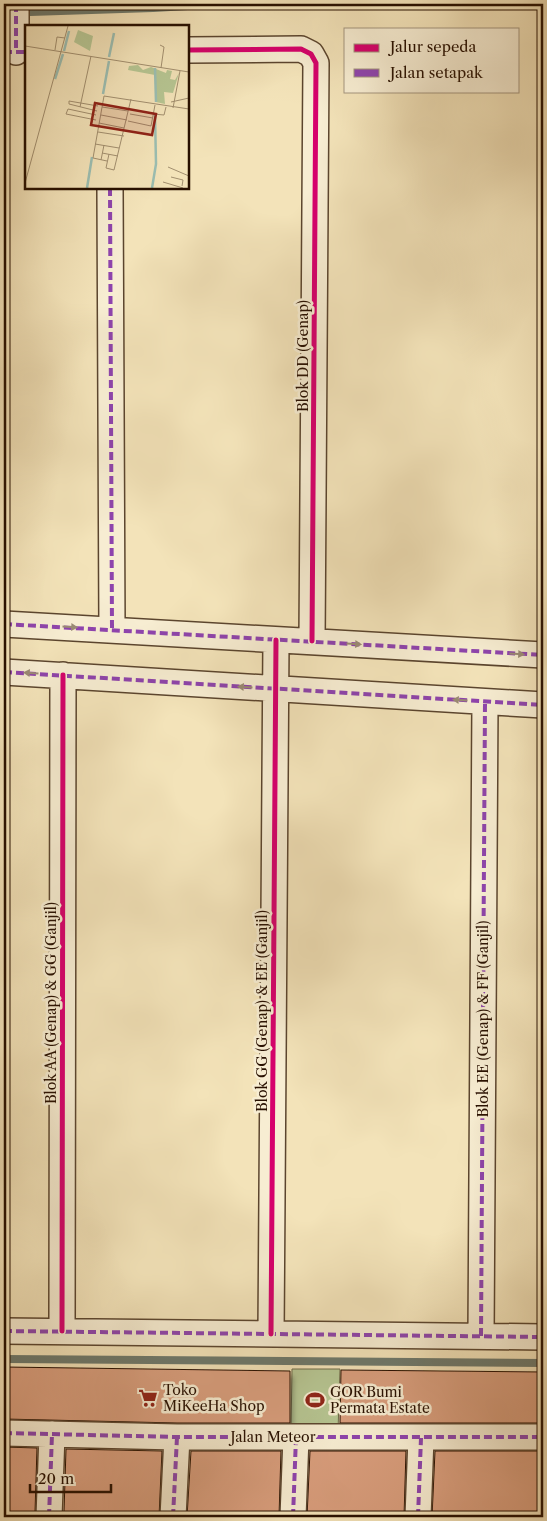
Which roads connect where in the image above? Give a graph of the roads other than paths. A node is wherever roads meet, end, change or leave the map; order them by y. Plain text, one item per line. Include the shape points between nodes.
1 (16, 4) edge
2 (189, 50) edge
3 (16, 52) edge
4 (110, 189) edge
5 (4, 624) edge
6 (112, 630) junction
7 (276, 640) junction
8 (312, 642) junction
9 (543, 655) edge
10 (4, 672) edge
11 (63, 675) junction
12 (275, 688) junction
13 (485, 702) junction
14 (543, 705) edge
15 (4, 1331) edge
16 (62, 1332) junction
17 (271, 1334) junction
18 (481, 1336) junction
19 (543, 1337) edge
20 (4, 1433) edge
21 (52, 1434) junction
22 (177, 1437) junction
23 (296, 1437) junction
24 (543, 1437) edge
25 (422, 1438) junction
26 (49, 1517) edge
27 (173, 1517) edge
28 (293, 1517) edge
29 (418, 1517) edge

1 - 3 street
2 - 8 street, Blok DD (Genap) via 304,50 314,58 317,70
4 - 6 street
5 -> 6 street
6 - 7 street
7 - 8 street
7 - 12 street, Blok GG (Genap) & EE (Ganjil)
8 -> 9 street
11 -> 10 street
12 -> 11 street
11 - 16 street, Blok AA (Genap) & GG (Ganjil)
13 -> 12 street
12 - 17 street, Blok GG (Genap) & EE (Ganjil)
13 - 14 street
13 - 18 street, Blok EE (Genap) & FF (Ganjil)
15 - 16 street
16 - 17 street
17 - 18 street
18 - 19 street
20 - 21 street, Jalan Meteor
21 - 22 street, Jalan Meteor
21 - 26 street
22 - 23 street, Jalan Meteor
22 - 27 street
23 - 25 street, Jalan Meteor
23 - 28 street
24 - 25 street, Jalan Meteor
25 - 29 street

